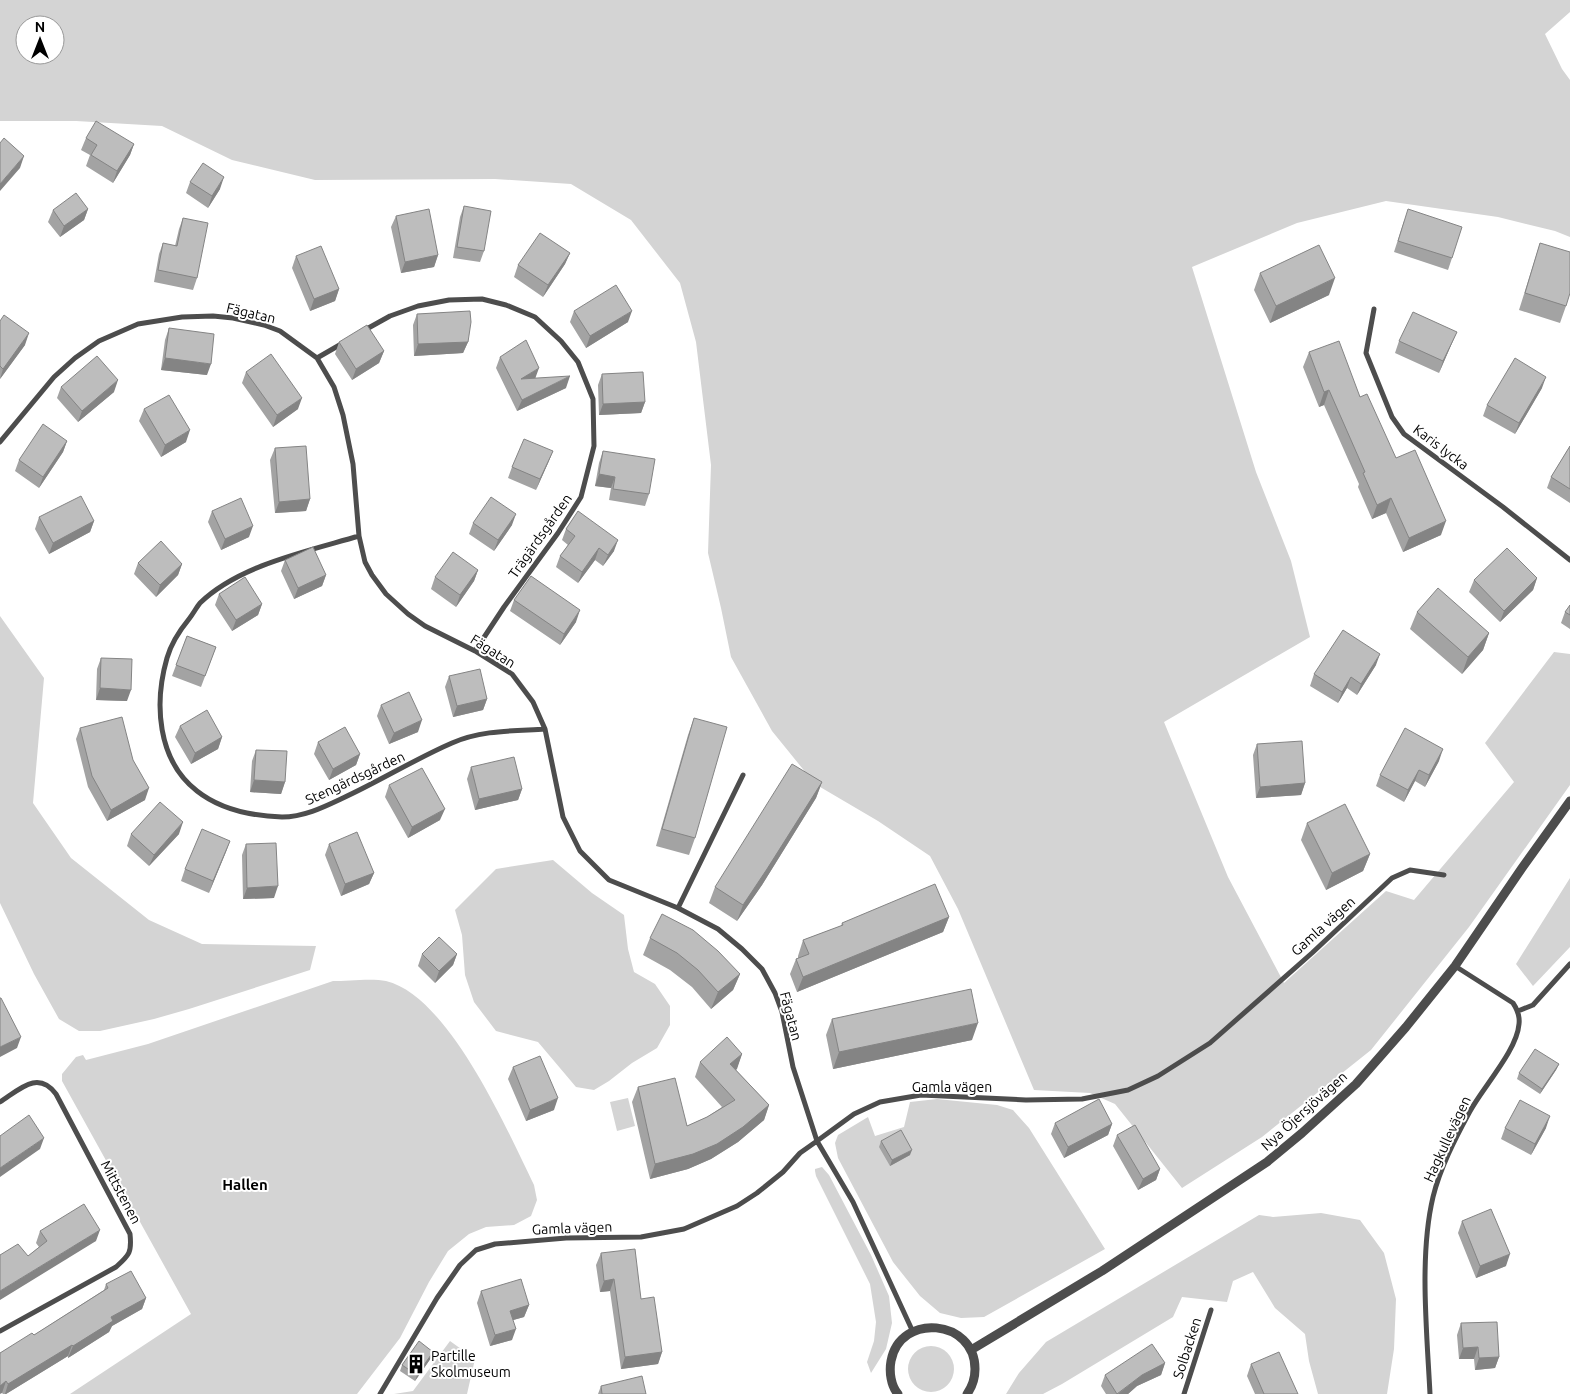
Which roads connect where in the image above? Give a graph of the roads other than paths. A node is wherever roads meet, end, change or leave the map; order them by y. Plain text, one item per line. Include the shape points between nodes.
1 (1374, 309) dead end
2 (361, 333) edge
3 (346, 342) edge
4 (317, 358) junction
5 (0, 442) edge
6 (359, 536) junction
7 (1570, 560) edge
8 (474, 651) junction
9 (545, 730) junction
10 (743, 775) dead end
11 (1570, 801) edge
12 (1444, 875) dead end
13 (678, 908) junction
14 (1570, 964) edge
15 (1455, 966) junction
16 (1518, 1011) junction
17 (0, 1102) edge
18 (817, 1141) junction
19 (1211, 1310) dead end
20 (0, 1331) edge
21 (913, 1332) junction
22 (971, 1350) junction
23 (894, 1393) edge
24 (380, 1394) edge
25 (967, 1394) edge
26 (1184, 1394) edge
27 (1430, 1394) edge

1 - 7 street, Karis lycka via 1366,353 1392,417 1404,434
2 - 8 street, Trägärdsgården via 390,316 449,300 482,299 506,305 535,317 561,341 578,362 593,399 594,446 581,497
3 - 4 street
4 - 5 street, Fägatan via 280,331 233,318 182,317 138,324 99,341 75,358 54,377
4 - 6 street, Fägatan via 334,387 343,415 353,464
6 - 8 street, Fägatan via 365,562 386,594 424,626
6 - 9 street, Stengärdsgården via 289,556 228,581 199,605 180,630 167,657 159,714 166,747 177,769 196,790 217,804 247,813 298,816 370,786 453,743 482,734
8 - 9 street, Fägatan via 512,674 534,702
9 - 13 street, Fägatan via 563,817 580,851 608,880
10 - 13 street
11 - 15 street, Nya Öjersjövägen
12 - 18 street, Gamla vägen via 1410,870 1392,878 1210,1043 1158,1076 1128,1090 1082,1099 921,1095 880,1102 854,1114
13 - 18 street, Fägatan via 718,929 762,969 782,1012 793,1066
14 - 16 street via 1533,1005
15 - 16 street via 1513,1002
15 - 22 street, Nya Öjersjövägen via 1356,1084 1267,1162 1086,1281
16 - 27 street, Hagkullevägen via 1519,1024 1513,1044 1469,1112 1434,1195 1426,1262
17 - 20 street, Mittstenen via 35,1082 43,1082 50,1087 130,1234 132,1247 116,1268
18 - 21 street, Fägatan via 853,1202
18 - 24 street, Gamla vägen via 744,1202 684,1229 641,1238 566,1238 495,1244 476,1250 460,1265 437,1298
19 - 26 street, Solbacken
21 - 22 street via 932,1327 946,1329 958,1335
21 - 23 street via 903,1339 892,1356
22 - 25 street via 975,1374

